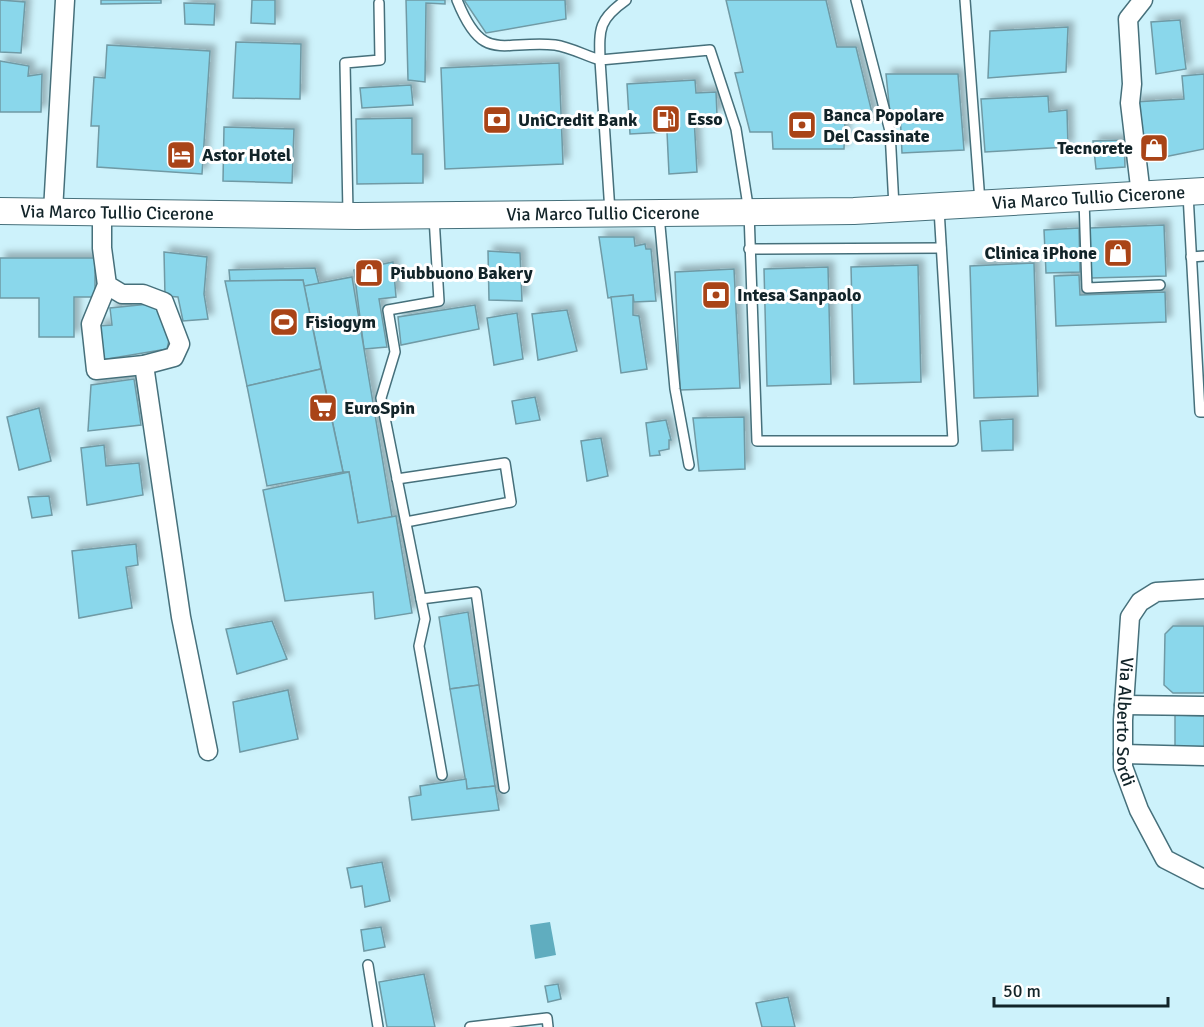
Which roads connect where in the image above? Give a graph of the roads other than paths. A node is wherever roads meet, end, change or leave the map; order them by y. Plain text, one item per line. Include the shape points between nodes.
1 (65, 0) edge
2 (457, 0) edge
3 (626, 0) edge
4 (856, 0) edge
5 (965, 0) edge
6 (1143, 0) edge
7 (379, 3) dead end
8 (600, 60) junction
9 (1196, 191) edge
10 (1141, 195) junction
11 (1083, 198) junction
12 (981, 204) junction
13 (939, 206) junction
14 (895, 209) junction
15 (102, 210) junction
16 (0, 211) edge
17 (53, 211) junction
18 (659, 213) junction
19 (749, 213) junction
20 (610, 214) junction
21 (348, 216) junction
22 (434, 216) junction
23 (750, 249) junction
24 (941, 249) junction
25 (1204, 256) edge
26 (1191, 257) junction
27 (107, 285) junction
28 (1160, 285) dead end
29 (144, 365) junction
30 (1204, 412) edge
31 (689, 465) dead end
32 (397, 479) junction
33 (406, 522) junction
34 (1204, 589) edge
35 (422, 599) junction
36 (1124, 705) junction
37 (1204, 706) edge
38 (208, 751) dead end
39 (1123, 754) junction
40 (1204, 756) edge
41 (442, 775) dead end
42 (504, 788) dead end
43 (1204, 879) edge
44 (368, 965) dead end
45 (378, 1027) edge
46 (470, 1027) edge
47 (548, 1027) edge

1 - 17 street
2 - 8 lane via 466,22 493,47 557,45
3 - 8 lane via 604,19 599,31
4 - 14 lane via 890,131
5 - 12 lane
6 - 10 street via 1128,19 1130,103
7 - 21 lane via 380,60 345,63
8 - 19 lane via 710,50 736,129
8 - 20 lane
9 - 10 main road, Via Marco Tullio Cicerone
9 - 26 lane
10 - 11 main road, Via Marco Tullio Cicerone
11 - 12 main road, Via Marco Tullio Cicerone
11 - 28 lane via 1087,288
12 - 13 main road, Via Marco Tullio Cicerone
13 - 14 main road, Via Marco Tullio Cicerone
13 - 24 lane
14 - 19 main road, Via Marco Tullio Cicerone
15 - 17 main road, Via Marco Tullio Cicerone
15 - 21 main road, Via Marco Tullio Cicerone
15 - 27 street
16 - 17 main road, Via Marco Tullio Cicerone
18 - 19 main road, Via Marco Tullio Cicerone
18 - 20 main road, Via Marco Tullio Cicerone
18 - 31 lane via 675,389
19 - 23 lane
20 - 22 main road, Via Marco Tullio Cicerone
21 - 22 main road, Via Marco Tullio Cicerone
22 - 32 lane via 439,301 388,310 395,352 381,398
23 - 24 lane
23 - 24 lane via 757,441 953,441
25 - 26 lane
26 - 30 lane via 1200,412
27 - 29 street via 91,324 96,370
27 - 29 street via 122,294 143,294 164,302 168,310 180,344 174,357
29 - 38 street via 181,617
32 - 33 lane
32 - 33 lane via 505,463 511,502
33 - 35 lane
34 - 36 street, Via Alberto Sordi via 1156,592 1135,609 1130,617
35 - 41 lane via 425,619 419,646
35 - 42 lane via 476,592
36 - 37 street
36 - 39 street, Via Alberto Sordi
39 - 40 street
39 - 43 street, Via Alberto Sordi via 1123,767 1138,810 1165,859
44 - 45 lane
46 - 47 lane via 547,1018

